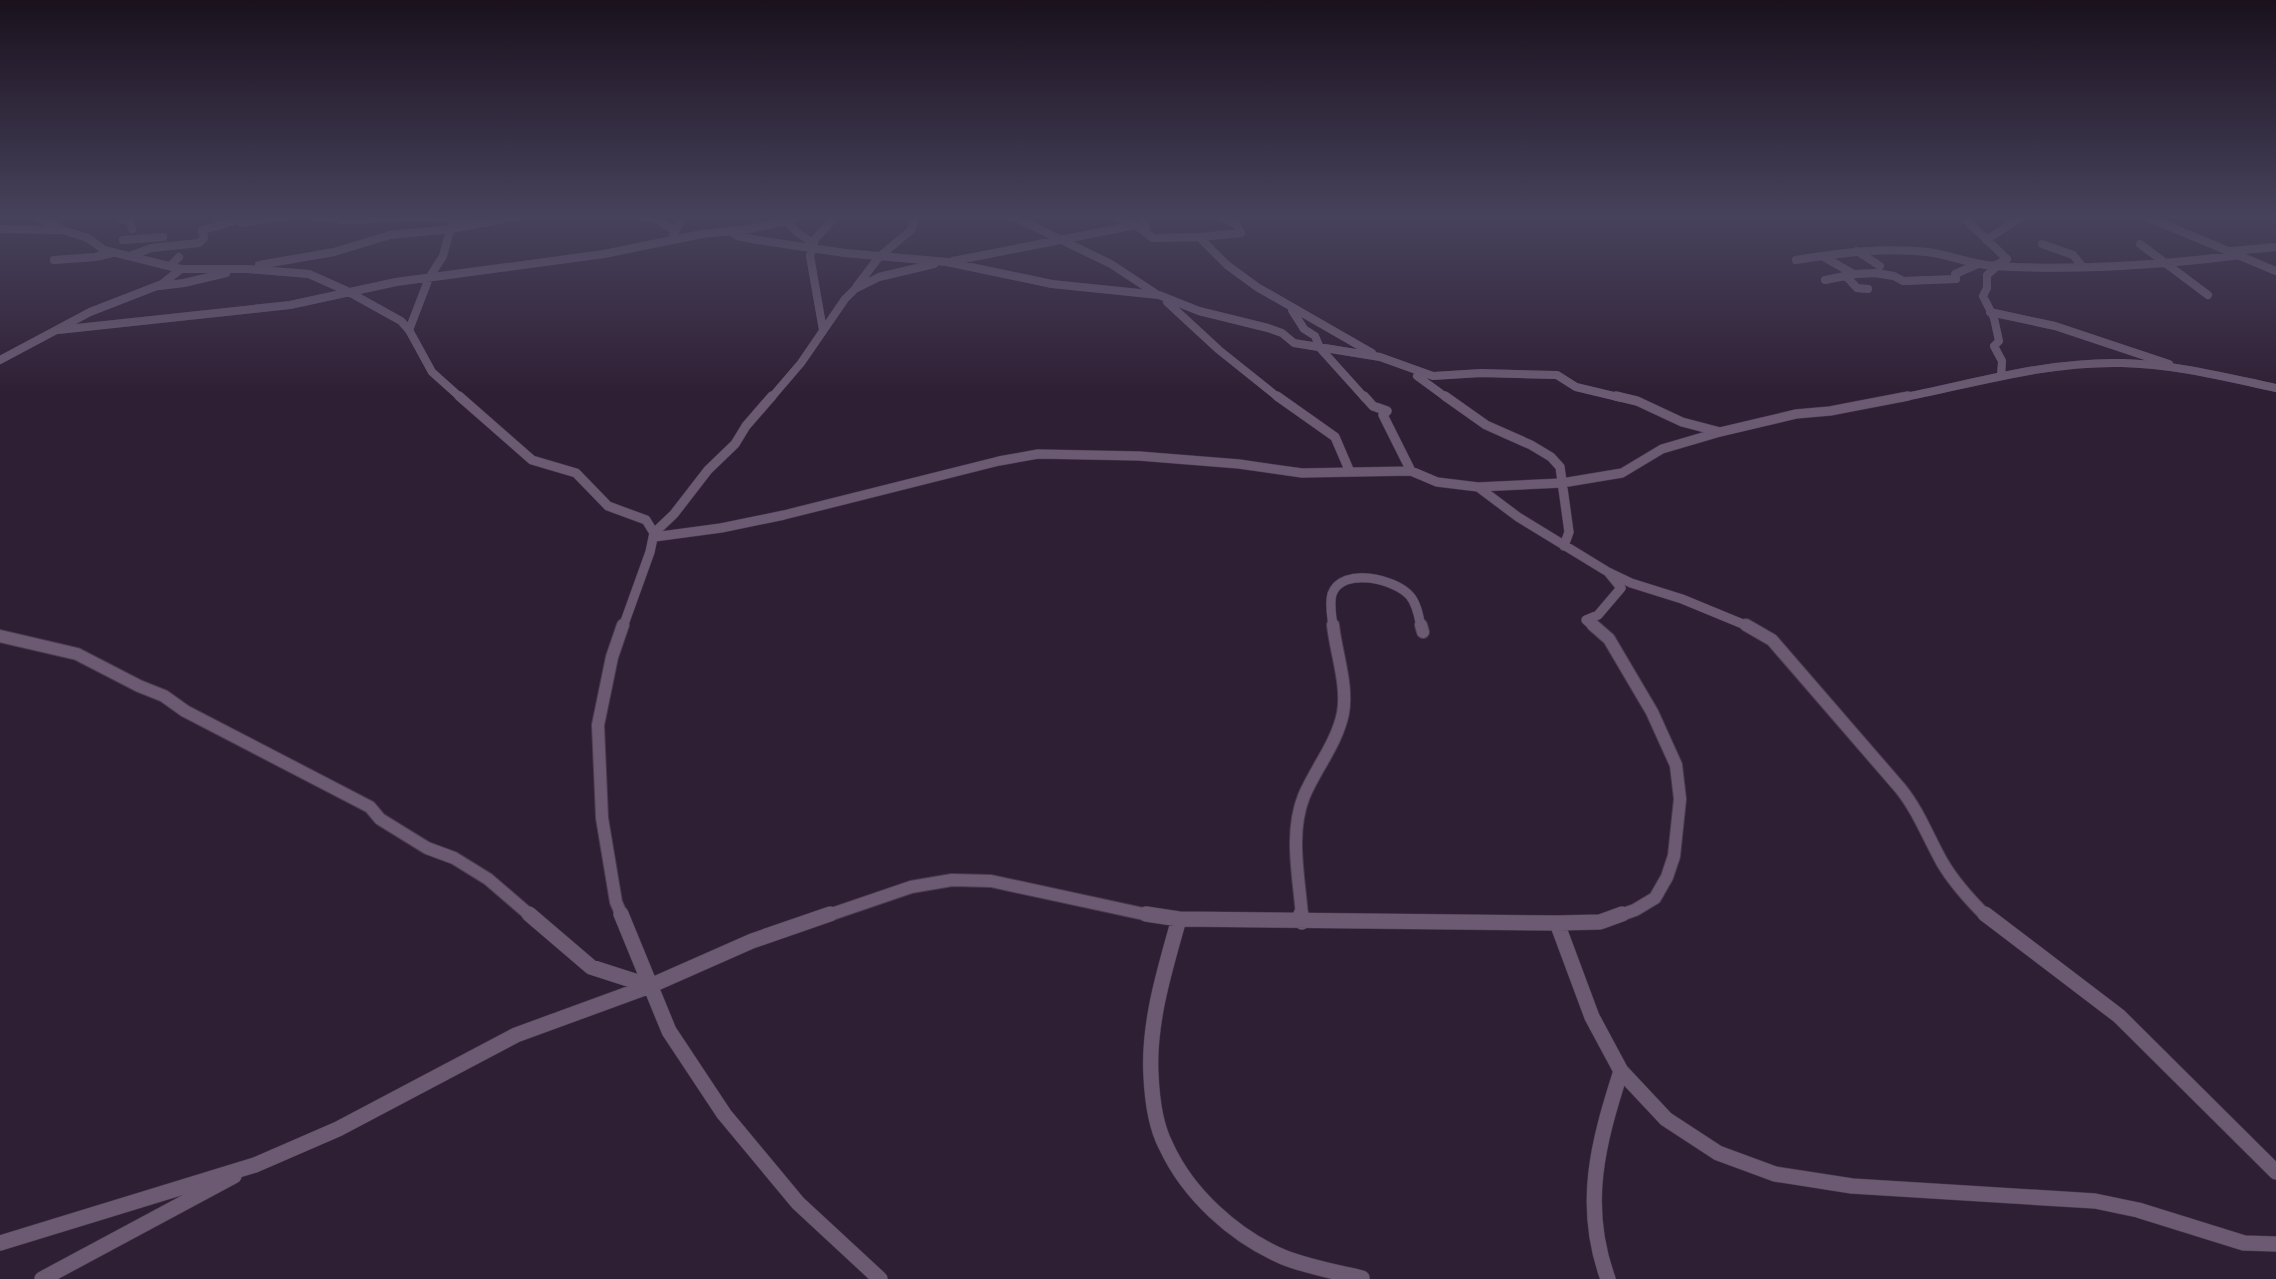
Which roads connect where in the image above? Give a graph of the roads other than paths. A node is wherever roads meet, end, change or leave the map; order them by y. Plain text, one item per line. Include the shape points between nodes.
1 (1848, 274) edge
2 (173, 275) edge
3 (218, 275) edge
4 (311, 275) edge
5 (431, 275) edge
6 (453, 275) edge
7 (814, 275) edge
8 (866, 275) edge
9 (889, 275) edge
10 (1008, 275) edge
11 (1128, 275) edge
12 (1239, 275) edge
13 (1845, 275) edge
14 (1887, 275) edge
15 (1955, 275) edge
16 (1987, 275) edge
17 (2181, 275) edge
18 (429, 278) junction
19 (1825, 280) dead end
20 (159, 286) junction
21 (855, 289) junction
22 (1868, 289) dead end
23 (347, 291) junction
24 (1159, 295) junction
25 (2208, 295) dead end
26 (1292, 310) junction
27 (1990, 312) junction
28 (58, 330) junction
29 (409, 330) junction
30 (823, 331) junction
31 (1320, 348) junction
32 (1380, 357) junction
33 (0, 360) edge
34 (1398, 365) junction
35 (2180, 368) junction
36 (2001, 376) junction
37 (2276, 388) edge
38 (1720, 432) junction
39 (1411, 471) junction
40 (1350, 472) junction
41 (1562, 483) junction
42 (1478, 487) junction
43 (654, 535) junction
44 (1564, 546) junction
45 (1608, 572) junction
46 (1423, 632) dead end
47 (0, 636) edge
48 (1179, 919) junction
49 (1302, 922) junction
50 (1557, 924) junction
51 (650, 986) junction
52 (1621, 1071) junction
53 (255, 1165) junction
54 (2276, 1172) edge
55 (0, 1243) edge
56 (2276, 1244) edge
57 (1362, 1278) edge
58 (42, 1279) edge
59 (880, 1279) edge
60 (1608, 1279) edge

1 - 22 street via 1857,288
2 - 20 street
3 - 20 street
4 - 23 street
5 - 18 street
6 - 18 street
7 - 30 street
8 - 21 street
9 - 21 street
10 - 24 street via 1052,284
11 - 24 street
12 - 26 street
13 - 19 street
14 - 15 street via 1903,280 1934,281 1956,279
16 - 27 street via 1983,296
17 - 25 street
18 - 23 street
18 - 29 street
20 - 28 street via 89,312
21 - 30 street
23 - 28 street via 256,309
23 - 29 street via 401,321
24 - 31 street via 1199,311 1268,328 1294,343
24 - 40 street via 1219,350 1335,437
26 - 31 street via 1315,336
26 - 32 street
27 - 35 street via 2055,326
27 - 36 street via 1999,332 1999,341 1994,346 2002,361
28 - 33 street
29 - 43 street via 432,372 490,425 532,460 576,473 602,501 640,517 651,526
30 - 43 street via 735,444
31 - 32 street
31 - 39 street via 1373,406 1387,411 1383,415
32 - 34 street
34 - 38 street via 1433,376 1557,375 1576,387 1637,401 1682,422
34 - 41 street via 1430,383 1486,425 1551,458 1560,467
35 - 36 street via 2091,363
35 - 37 street
36 - 38 street
38 - 41 street via 1662,449 1622,473
39 - 40 street
39 - 42 street via 1437,482
40 - 43 street via 1302,473 1139,456 1038,454 784,515 721,528
41 - 42 street
41 - 44 street via 1569,532
42 - 44 street
43 - 51 street via 612,657 598,726 602,819 616,902
44 - 45 street
45 - 50 street via 1621,588 1598,615 1586,620 1609,639 1652,712 1676,765 1680,799 1674,856 1655,898 1635,910 1600,922
45 - 54 street via 1755,629 1772,640 1900,788 1943,864 1973,903 2119,1017
46 - 49 street via 1412,598 1391,581 1364,578 1334,589 1333,632 1344,704 1303,800 1297,829
47 - 51 street via 77,654 164,696 185,711 370,807 380,819 427,848 488,879 591,967
48 - 49 street
48 - 51 street via 991,882 952,880 911,887 752,941
48 - 57 street via 1159,989 1149,1068 1152,1109 1166,1154 1193,1193 1236,1230 1285,1258
49 - 50 street
50 - 52 street via 1592,1017
51 - 53 street via 516,1035 338,1129
51 - 59 street via 669,1031 724,1114 798,1203
52 - 56 street via 1666,1119 1718,1153 1775,1174 1852,1186 2095,1201 2138,1210 2244,1243
52 - 60 street via 1601,1132 1592,1184 1597,1256
53 - 55 street
53 - 58 street

